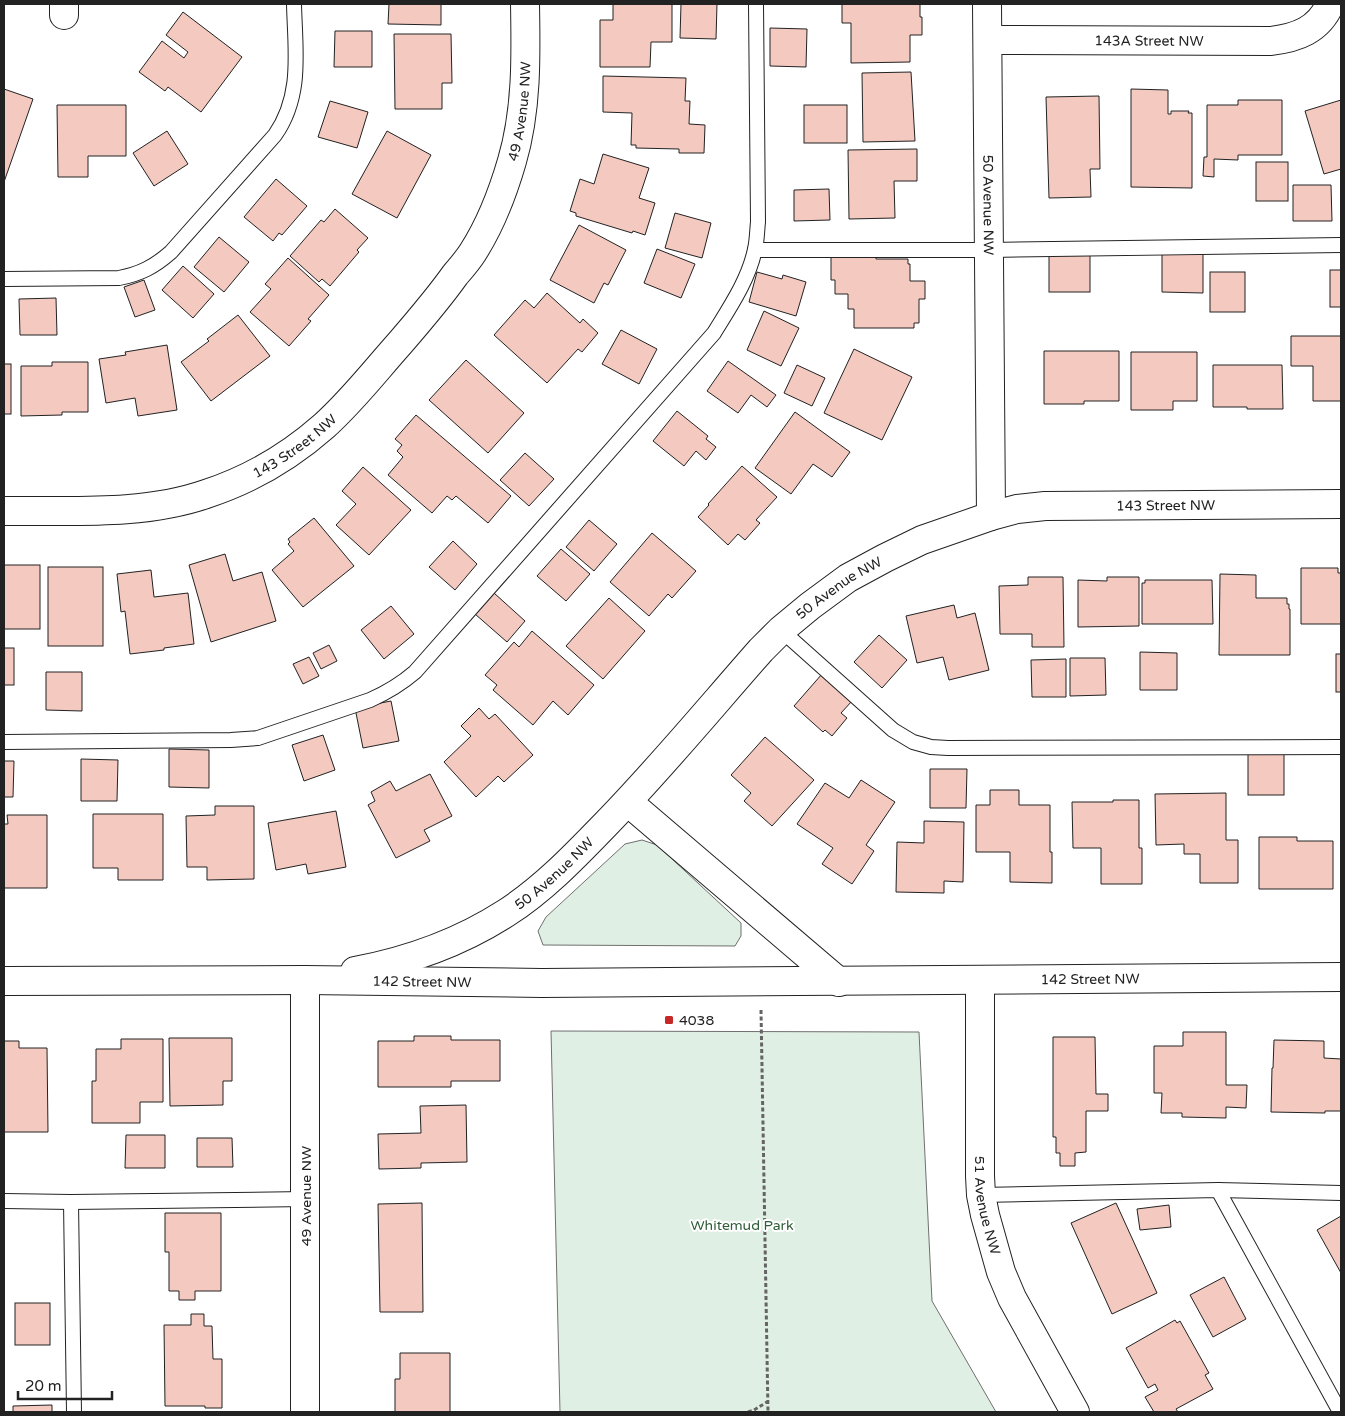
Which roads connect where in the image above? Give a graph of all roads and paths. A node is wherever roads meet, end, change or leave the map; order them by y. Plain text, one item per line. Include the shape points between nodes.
1 (294, 4) edge
2 (525, 4) edge
3 (756, 4) edge
4 (987, 4) edge
5 (1330, 4) edge
6 (988, 40) junction
7 (492, 216) joint
8 (1341, 245) edge
9 (755, 250) junction
10 (989, 250) junction
11 (4, 279) edge
12 (1341, 504) edge
13 (4, 511) edge
14 (991, 516) junction
15 (781, 630) junction
16 (4, 742) edge
17 (1341, 747) edge
18 (628, 802) junction
19 (1341, 977) edge
20 (305, 980) junction
21 (980, 980) junction
22 (4, 981) edge
23 (760, 982) junction
24 (839, 982) junction
25 (1218, 1190) junction
26 (1341, 1193) edge
27 (981, 1195) junction
28 (306, 1199) junction
29 (4, 1201) edge
30 (71, 1202) junction
31 (767, 1402) junction
32 (74, 1412) edge
33 (305, 1412) edge
34 (748, 1412) edge
35 (768, 1412) edge
36 (1075, 1412) edge
37 (1340, 1412) edge

1 - 11 lane via 296,74 292,99 282,125 171,252 145,271 119,278
2 - 7 street, 49 Avenue NW via 524,89 519,129 512,160
3 - 9 lane via 758,222
4 - 6 street, 50 Avenue NW
5 - 6 street, 143A Street NW via 1320,22 1310,30 1270,41
6 - 10 street, 50 Avenue NW
7 - 13 street, 143 Street NW via 473,253 350,400 298,447 268,466 205,495 171,503 138,508
8 - 10 lane
9 - 10 lane
9 - 16 lane via 743,282 714,333 402,684 350,708 258,738
10 - 14 street, 50 Avenue NW
12 - 14 street, 143 Street NW via 1045,506
14 - 15 street, 50 Avenue NW via 922,540 870,566 848,578
15 - 17 lane via 893,730 914,742 931,746
15 - 18 street, 50 Avenue NW
18 - 20 street, 50 Avenue NW via 543,884 508,912 471,934 417,956
18 - 24 street
19 - 21 street, 142 Street NW
20 - 22 street, 142 Street NW
20 - 23 street, 142 Street NW
20 - 28 street, 49 Avenue NW
21 - 24 street, 142 Street NW
21 - 27 street, 51 Avenue NW
23 - 24 street, 142 Street NW
23 - 31 path
25 - 26 lane
25 - 27 lane
25 - 37 lane
27 - 36 street, 51 Avenue NW via 1004,1280
28 - 30 lane
28 - 33 street, 49 Avenue NW
29 - 30 lane
30 - 32 lane
31 - 34 path
31 - 35 path

